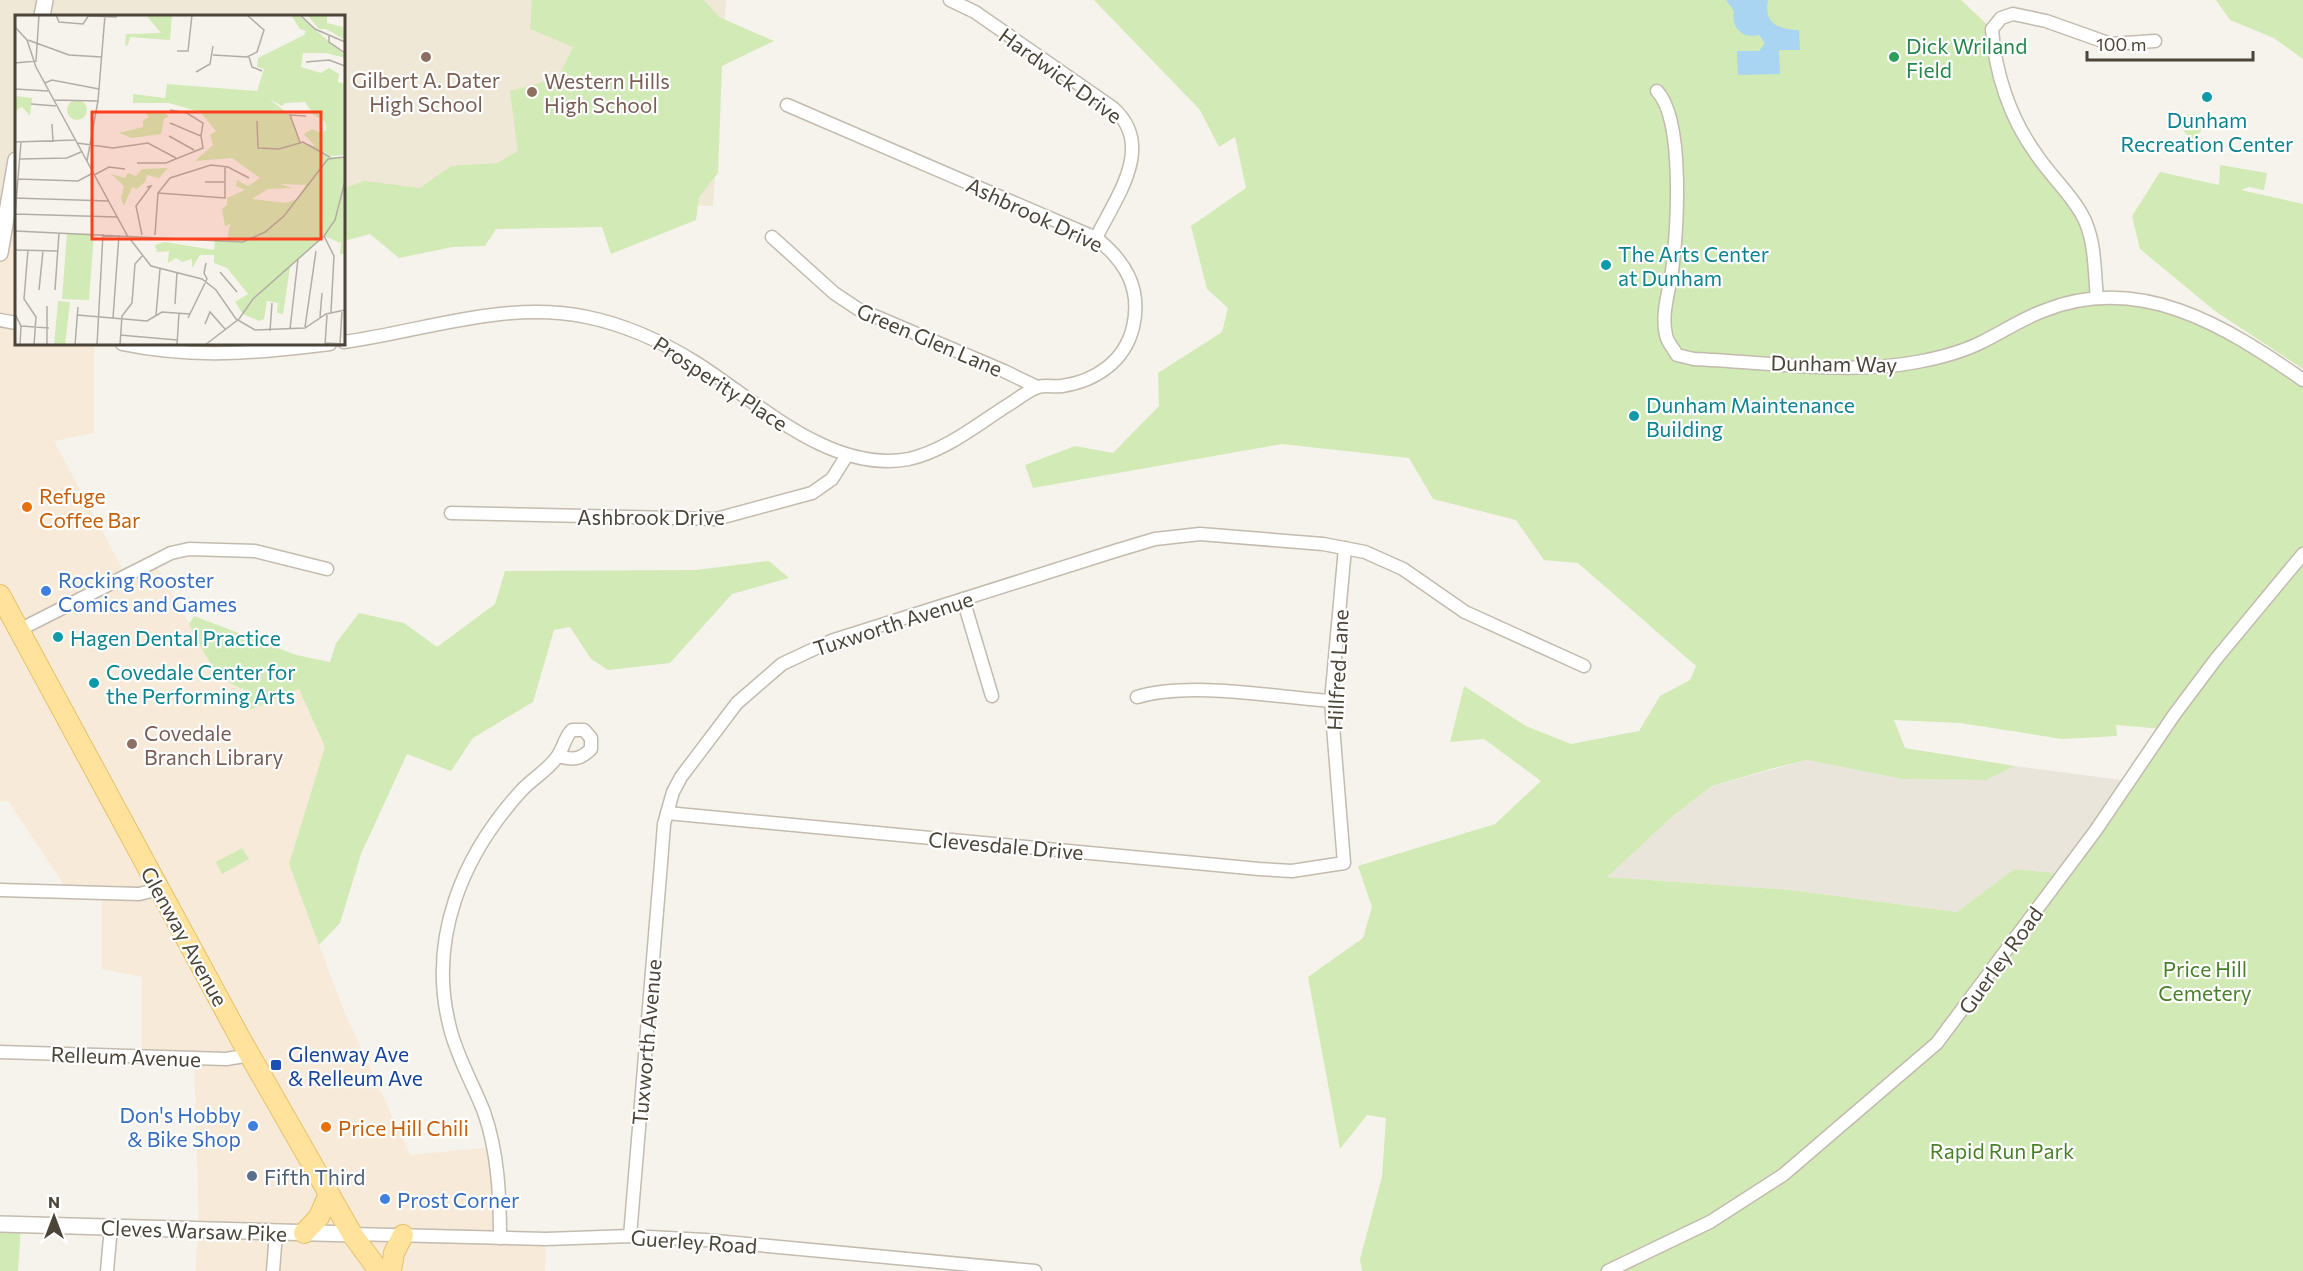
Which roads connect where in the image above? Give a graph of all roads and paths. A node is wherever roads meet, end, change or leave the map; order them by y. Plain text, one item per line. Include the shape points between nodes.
1 (45, 0) edge
2 (950, 0) edge
3 (42, 15) edge
4 (2155, 41) dead end
5 (1658, 92) dead end
6 (787, 105) dead end
7 (15, 166) edge
8 (772, 237) dead end
9 (1096, 238) junction
10 (0, 253) edge
11 (2097, 298) junction
12 (0, 321) edge
13 (15, 323) edge
14 (345, 342) edge
15 (128, 345) edge
16 (320, 345) edge
17 (2303, 380) edge
18 (1037, 387) junction
19 (847, 455) junction
20 (451, 513) dead end
21 (1345, 548) junction
22 (2303, 554) edge
23 (327, 569) dead end
24 (0, 595) edge
25 (963, 600) junction
26 (10, 621) edge
27 (1584, 666) dead end
28 (992, 696) dead end
29 (1137, 697) dead end
30 (1332, 701) junction
31 (558, 756) dead end
32 (667, 813) junction
33 (1344, 863) joint
34 (160, 889) junction
35 (0, 890) edge
36 (0, 1052) edge
37 (251, 1054) junction
38 (329, 1194) junction
39 (0, 1224) edge
40 (111, 1227) junction
41 (276, 1233) junction
42 (304, 1233) junction
43 (352, 1234) junction
44 (403, 1235) junction
45 (630, 1236) junction
46 (500, 1238) junction
47 (107, 1271) edge
48 (273, 1271) edge
49 (379, 1271) edge
50 (391, 1271) edge
51 (1035, 1271) edge
52 (1608, 1271) edge

1 - 3 street
2 - 9 street, Hardwick Drive via 975,12 1035,53 1128,123 1134,144 1132,165
4 - 11 street via 2111,44 2013,14 2001,18 1992,29 1997,68 2014,113 2035,153 2081,212 2091,235
5 - 11 street, Dunham Way via 1666,100 1674,141 1676,230 1664,315 1666,337 1677,355 1694,359 1884,367 1946,356 2042,311
6 - 9 street, Ashbrook Drive
7 - 10 street
8 - 18 street, Green Glen Lane via 834,293 858,309
9 - 18 street, Ashbrook Drive via 1120,259 1133,283 1136,304 1131,334 1117,359 1099,374 1063,386
11 - 17 street, Dunham Way via 2129,297 2189,312 2264,352
12 - 13 street
14 - 19 street, Prosperity Place via 502,313 586,317 642,333 670,347 773,417
15 - 16 street via 222,355
18 - 19 street, Ashbrook Drive via 959,436 913,458 869,461
19 - 20 street, Ashbrook Drive via 832,479 812,493 716,519
21 - 25 street, Tuxworth Avenue via 1224,535 1179,535 1155,539
21 - 27 street, Tuxworth Avenue via 1385,559 1465,612
21 - 30 street, Hillfred Lane
22 - 52 street, Guerley Road via 2181,706 2096,830 1937,1044 1783,1174 1710,1222
23 - 26 street via 255,551 189,549 171,553
24 - 26 main road, Glenway Avenue
25 - 28 street
25 - 32 street, Tuxworth Avenue via 831,641 774,670 737,703 688,768 673,792
26 - 34 main road, Glenway Avenue
29 - 30 street via 1193,690
30 - 33 street, Hillfred Lane
31 - 46 street via 522,791 482,842 454,900 444,940 445,1006 456,1048 485,1115 493,1147 499,1184
32 - 33 street, Clevesdale Drive via 1259,869 1292,871
32 - 45 street, Tuxworth Avenue
34 - 35 street via 139,894
34 - 37 main road, Glenway Avenue
36 - 37 street, Relleum Avenue via 226,1059
37 - 38 main road, Glenway Avenue
38 - 42 main road via 319,1217
38 - 43 main road, Glenway Avenue
39 - 40 street, Cleves Warsaw Pike
40 - 41 street, Cleves Warsaw Pike
40 - 47 street
41 - 42 street, Cleves Warsaw Pike
41 - 48 street
42 - 43 street, Cleves Warsaw Pike
43 - 44 street, Guerley Road
43 - 49 main road, Glenway Avenue
44 - 46 street, Guerley Road
44 - 50 main road
45 - 46 street, Guerley Road
45 - 51 street, Guerley Road

